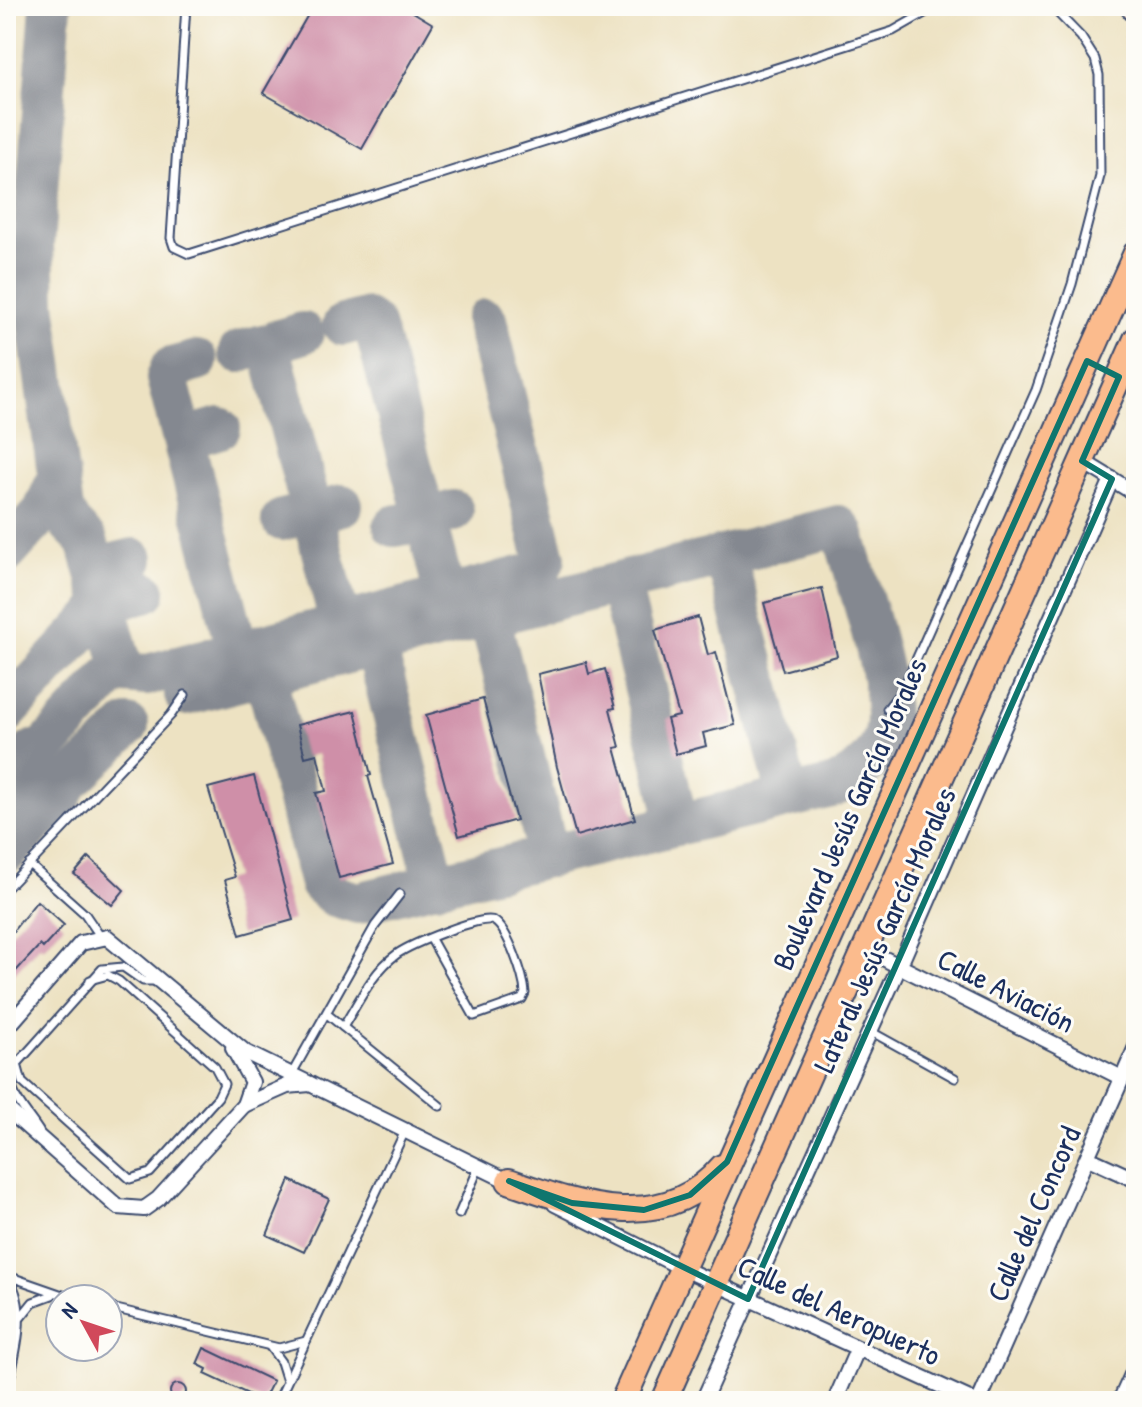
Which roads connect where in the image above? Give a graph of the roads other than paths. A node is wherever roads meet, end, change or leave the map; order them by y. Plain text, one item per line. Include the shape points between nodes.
1 (186, 6) edge
2 (937, 6) edge
3 (1051, 6) edge
4 (1131, 6) edge
5 (1136, 12) edge
6 (1136, 253) edge
7 (1128, 291) edge
8 (1136, 339) edge
9 (1087, 361) junction
10 (1119, 377) junction
11 (1082, 461) junction
12 (1112, 479) junction
13 (1136, 494) edge
14 (185, 695) dead end
15 (887, 709) dead end
16 (869, 854) junction
17 (29, 864) junction
18 (6, 889) edge
19 (400, 894) dead end
20 (100, 936) junction
21 (431, 939) junction
22 (867, 950) junction
23 (899, 967) junction
24 (90, 980) junction
25 (160, 981) junction
26 (327, 1014) junction
27 (343, 1027) junction
28 (6, 1029) edge
29 (870, 1031) junction
30 (228, 1041) junction
31 (1136, 1047) edge
32 (17, 1064) junction
33 (955, 1078) dead end
34 (1122, 1078) junction
35 (289, 1080) junction
36 (244, 1105) junction
37 (440, 1106) dead end
38 (6, 1108) edge
39 (405, 1131) junction
40 (742, 1139) junction
41 (47, 1145) junction
42 (1088, 1158) junction
43 (479, 1167) junction
44 (1136, 1180) edge
45 (509, 1181) junction
46 (459, 1214) dead end
47 (682, 1268) junction
48 (7, 1276) edge
49 (717, 1284) junction
50 (44, 1290) edge
51 (44, 1298) edge
52 (748, 1299) junction
53 (124, 1311) edge
54 (21, 1318) junction
55 (306, 1341) junction
56 (269, 1346) junction
57 (857, 1350) junction
58 (1136, 1366) edge
59 (287, 1380) junction
60 (6, 1398) edge
61 (278, 1401) edge
62 (623, 1401) edge
63 (664, 1401) edge
64 (703, 1401) edge
65 (835, 1401) edge
66 (977, 1401) edge
67 (1120, 1401) edge

1 - 2 lane via 171,238 174,247 189,254 893,31
3 - 15 lane via 1095,59 1101,155 1097,188 1036,390 903,689
4 - 5 street
6 - 7 main road, Boulevard Jesús García Morales
7 - 9 main road, Boulevard Jesús García Morales
8 - 10 main road
9 - 10 main road
9 - 16 main road, Boulevard Jesús García Morales
10 - 11 main road
11 - 12 street
11 - 22 main road
12 - 13 street
12 - 23 street, Lateral Jesús García Morales
14 - 17 lane
16 - 22 main road via 851,932
16 - 40 main road, Boulevard Jesús García Morales
17 - 18 lane
17 - 20 lane via 85,914
19 - 26 lane via 375,926
20 - 25 street via 114,940
20 - 28 street via 73,952
21 - 21 lane via 484,918 496,921 525,986 522,999 474,1016
21 - 27 lane via 387,964
22 - 23 street, Calle Aviación
22 - 49 main road
23 - 29 street, Lateral Jesús García Morales
23 - 34 street, Calle Aviación
24 - 25 lane via 116,966 143,981
24 - 32 lane
24 - 32 lane via 108,975 119,981 215,1067 224,1084 218,1097 150,1173 130,1179 22,1082
25 - 30 street
26 - 27 lane
26 - 35 lane
27 - 37 lane
29 - 33 lane
29 - 52 street, Lateral Jesús García Morales
30 - 35 street
30 - 36 street via 251,1076
31 - 34 street, Calle del Concord
32 - 41 lane via 9,1085
34 - 42 street, Calle del Concord
35 - 36 street
35 - 39 street, Calle del Aeropuerto via 310,1084
36 - 41 street via 144,1209 118,1207
38 - 41 street
39 - 43 street, Calle del Aeropuerto
39 - 55 lane
40 - 45 main road via 706,1184 644,1210 599,1209
40 - 47 main road, Boulevard Jesús García Morales
42 - 44 street
42 - 66 street, Calle del Concord
43 - 45 street, Calle del Aeropuerto
43 - 46 lane
45 - 47 street, Calle del Aeropuerto
47 - 49 street, Calle del Aeropuerto
47 - 62 main road, Boulevard Jesús García Morales
48 - 50 lane
48 - 54 lane via 17,1292
49 - 52 street, Calle del Aeropuerto
49 - 63 main road
51 - 54 lane via 33,1302
52 - 57 street, Calle del Aeropuerto
52 - 64 street, Lateral Jesús García Morales
53 - 56 lane
54 - 60 lane
55 - 56 lane
55 - 59 lane
56 - 59 lane
57 - 65 street
57 - 66 street, Calle del Aeropuerto
58 - 67 street
59 - 61 lane

